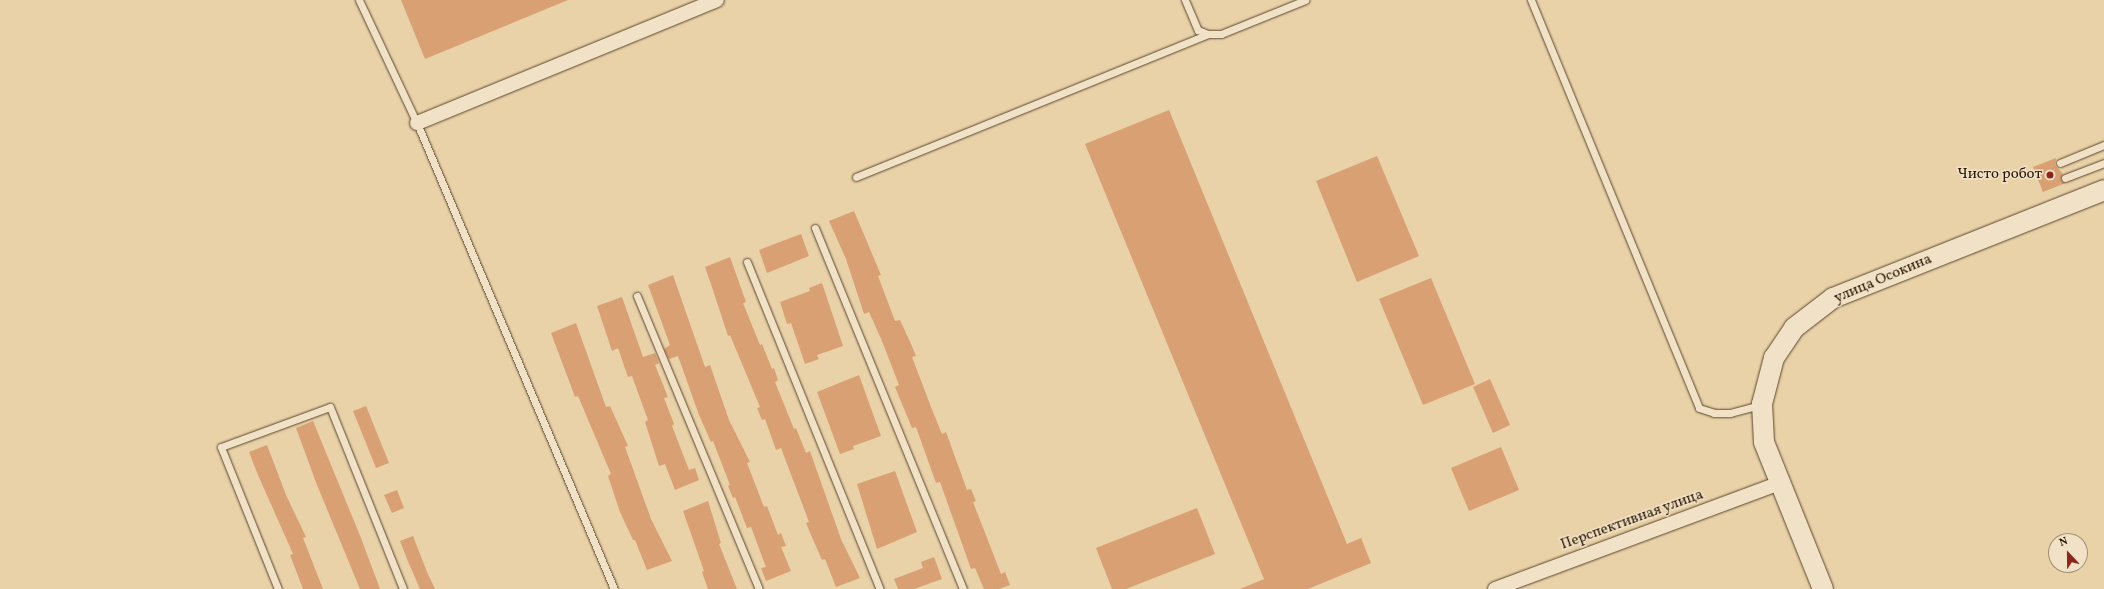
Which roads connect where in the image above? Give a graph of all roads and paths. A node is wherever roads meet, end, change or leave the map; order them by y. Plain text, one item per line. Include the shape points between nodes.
1 (359, 0) edge
2 (717, 0) edge
3 (1185, 0) edge
4 (1305, 0) edge
5 (1531, 0) edge
6 (1208, 34) junction
7 (417, 123) junction
8 (2104, 145) edge
9 (2104, 162) edge
10 (2060, 163) dead end
11 (856, 177) dead end
12 (2065, 178) dead end
13 (2104, 190) edge
14 (815, 228) dead end
15 (747, 262) dead end
16 (636, 296) dead end
17 (1762, 404) junction
18 (1780, 483) junction
19 (278, 589) edge
20 (403, 589) edge
21 (614, 589) edge
22 (759, 589) edge
23 (880, 589) edge
24 (963, 589) edge
25 (1495, 589) edge
26 (1824, 589) edge

1 - 7 lane
2 - 7 street
3 - 6 lane via 1198,30
4 - 6 lane via 1221,34
5 - 17 lane via 1699,408 1714,413 1730,413
6 - 11 lane
7 - 21 lane
8 - 10 lane
9 - 12 lane
13 - 17 main road, улица Осокина via 1833,298 1794,328 1774,358
14 - 24 lane
15 - 23 lane
16 - 22 lane
17 - 18 main road, улица Осокина via 1764,442
18 - 25 street, Перспективная улица
18 - 26 main road, улица Осокина
19 - 20 lane via 221,447 330,407

